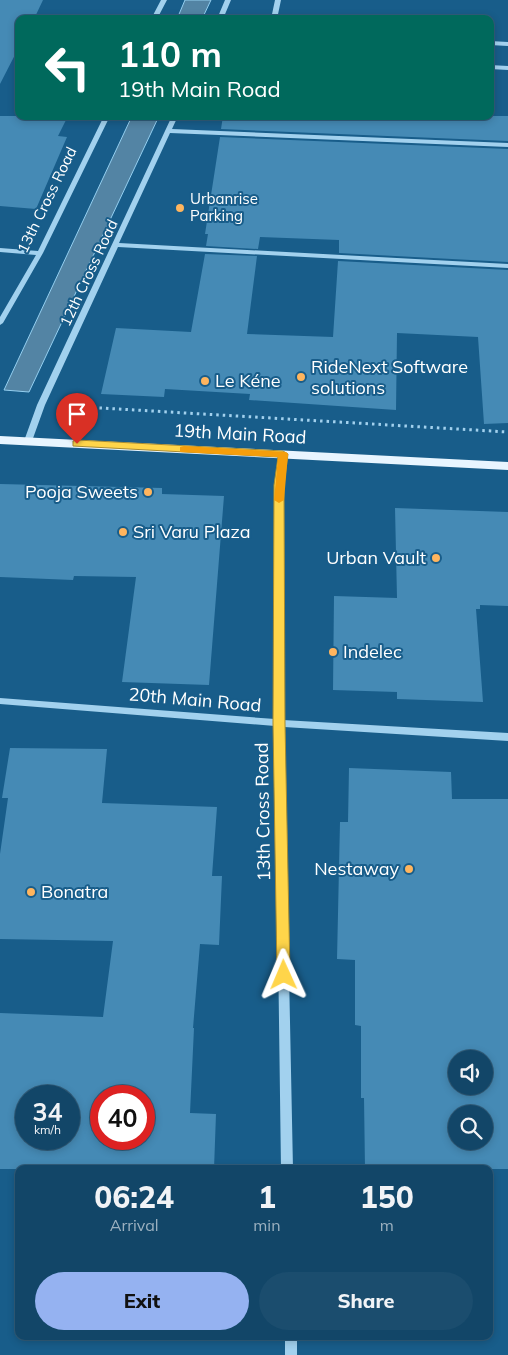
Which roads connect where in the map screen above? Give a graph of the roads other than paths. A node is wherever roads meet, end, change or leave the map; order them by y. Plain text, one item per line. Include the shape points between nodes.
1 (164, 0) edge
2 (228, 0) edge
3 (278, 0) edge
4 (156, 15) edge
5 (222, 15) edge
6 (275, 15) edge
7 (494, 43) edge
8 (508, 44) edge
9 (494, 67) edge
10 (508, 68) edge
11 (105, 120) edge
12 (173, 120) edge
13 (168, 131) junction
14 (508, 146) edge
15 (116, 245) junction
16 (0, 250) edge
17 (40, 253) junction
18 (508, 266) edge
19 (0, 323) edge
20 (5, 440) edge
21 (28, 441) junction
22 (283, 454) junction
23 (508, 466) edge
24 (0, 701) edge
25 (279, 723) junction
26 (508, 737) edge
27 (288, 1165) edge
28 (291, 1340) edge
29 (291, 1355) edge

1 - 4 street
2 - 5 street
3 - 6 street
7 - 8 street
9 - 10 street
11 - 17 street, 13th Cross Road
12 - 13 street, 12th Cross Road
13 - 14 street
13 - 15 street, 12th Cross Road
15 - 18 street
15 - 21 street, 12th Cross Road via 41,405
16 - 17 street
17 - 19 street, 13th Cross Road
20 - 21 main road, 19th Main Road
21 - 22 main road, 19th Main Road
22 - 23 main road, 19th Main Road
22 - 25 street, 13th Cross Road via 279,485
24 - 25 street, 20th Main Road
25 - 26 street, 20th Main Road
25 - 27 street, 13th Cross Road
28 - 29 street

